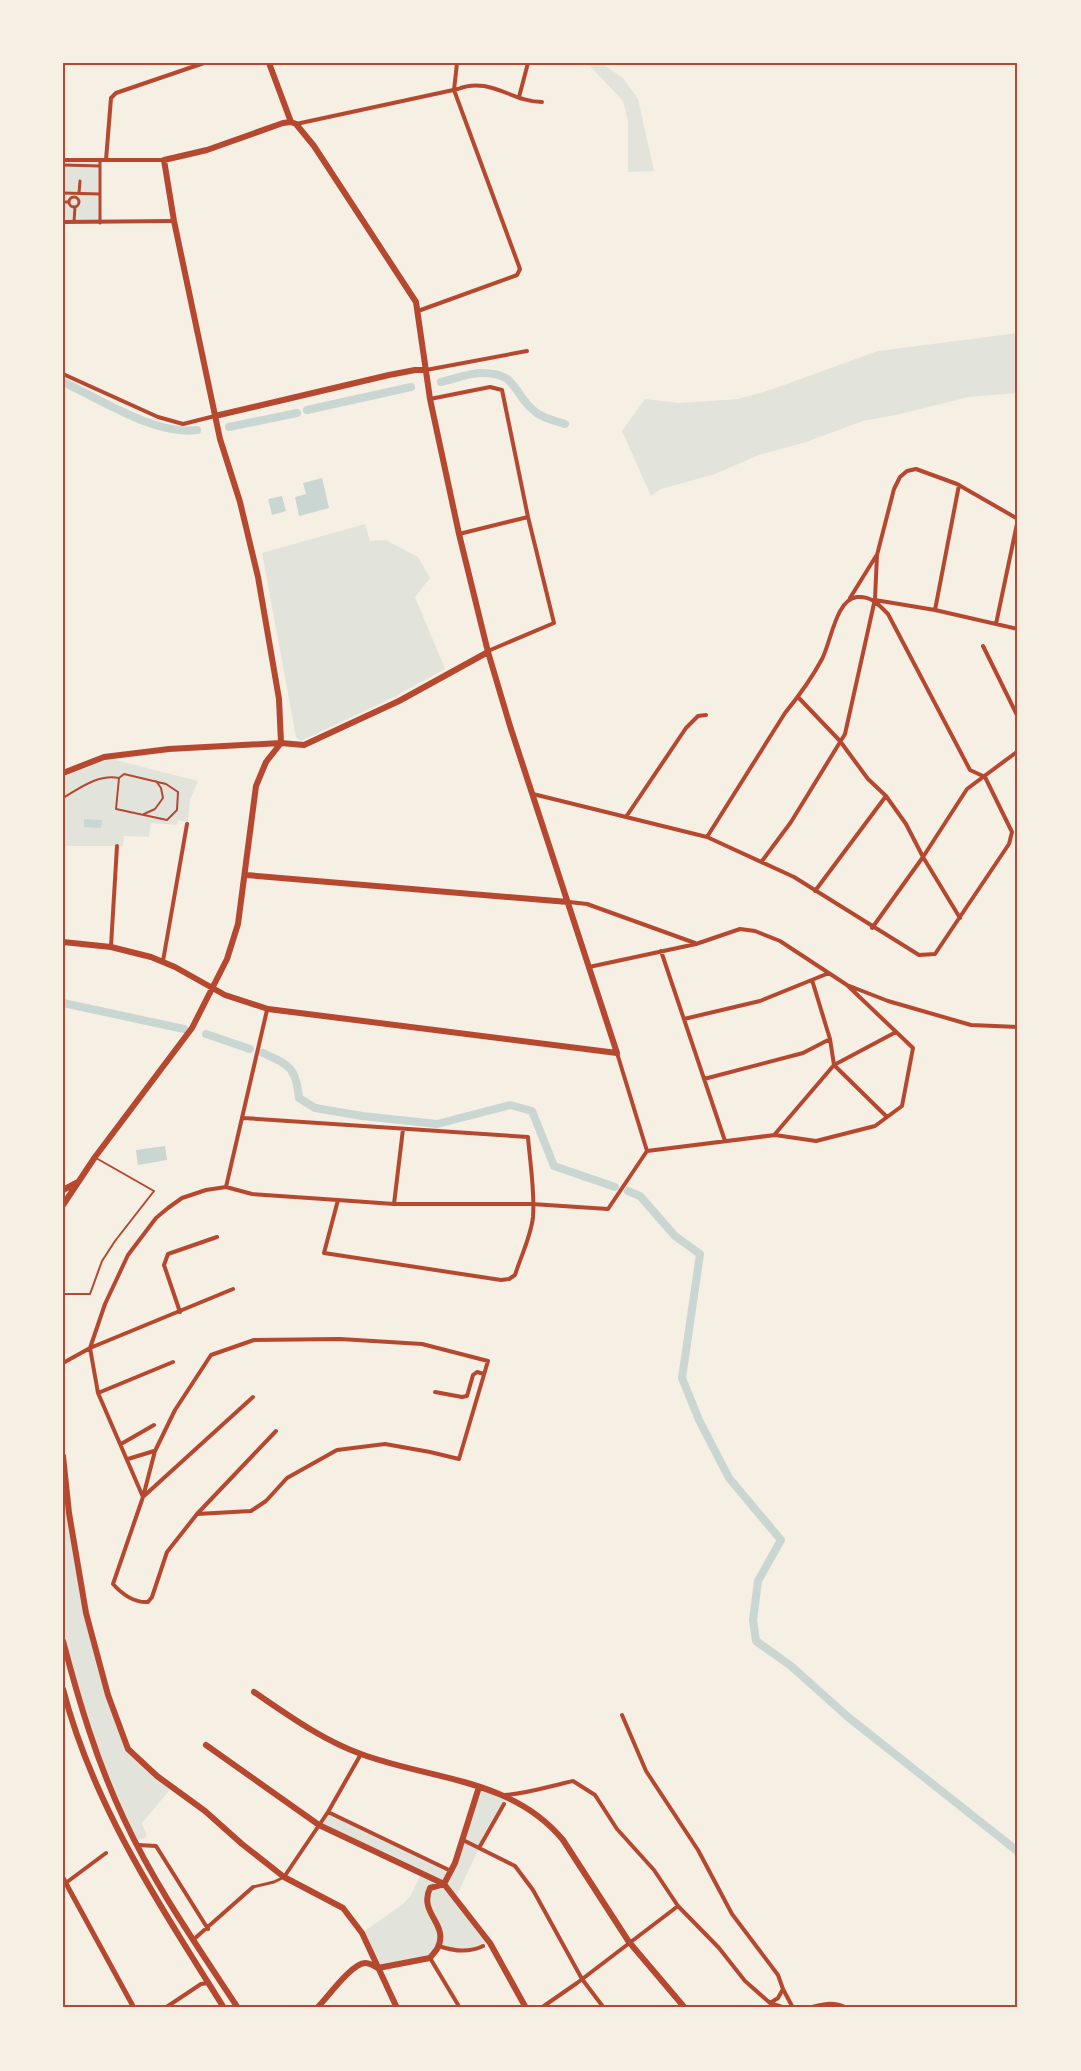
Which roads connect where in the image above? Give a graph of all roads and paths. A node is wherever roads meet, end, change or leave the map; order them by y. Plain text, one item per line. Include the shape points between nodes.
1 (204, 63) edge
2 (269, 63) edge
3 (457, 63) edge
4 (528, 63) edge
5 (454, 90) junction
6 (519, 97) junction
7 (542, 102) dead end
8 (294, 123) junction
9 (164, 159) junction
10 (63, 160) edge
11 (103, 160) junction
12 (63, 165) edge
13 (100, 166) junction
14 (80, 181) dead end
15 (72, 188) dead end
16 (63, 193) edge
17 (75, 194) junction
18 (100, 194) junction
19 (63, 202) edge
20 (69, 202) junction
21 (75, 207) junction
22 (174, 220) junction
23 (63, 222) edge
24 (74, 222) junction
25 (100, 222) junction
26 (418, 311) junction
27 (527, 351) dead end
28 (425, 370) junction
29 (63, 374) edge
30 (430, 399) junction
31 (216, 416) junction
32 (959, 485) junction
33 (528, 517) junction
34 (1018, 519) edge
35 (459, 534) junction
36 (877, 555) junction
37 (850, 598) junction
38 (874, 599) junction
39 (935, 610) junction
40 (996, 624) junction
41 (1018, 630) edge
42 (983, 646) dead end
43 (488, 652) junction
44 (798, 697) junction
45 (706, 715) dead end
46 (1018, 717) edge
47 (840, 741) junction
48 (281, 743) junction
49 (1018, 751) edge
50 (63, 773) edge
51 (985, 777) junction
52 (119, 778) junction
53 (156, 781) junction
54 (533, 794) junction
55 (886, 796) junction
56 (63, 798) edge
57 (143, 814) junction
58 (626, 817) junction
59 (186, 824) dead end
60 (707, 837) junction
61 (117, 846) dead end
62 (923, 857) junction
63 (762, 861) junction
64 (246, 875) junction
65 (815, 891) junction
66 (568, 902) junction
67 (960, 918) junction
68 (872, 928) junction
69 (63, 942) edge
70 (696, 944) junction
71 (111, 947) junction
72 (661, 951) junction
73 (163, 961) junction
74 (589, 967) junction
75 (829, 973) junction
76 (812, 980) junction
77 (847, 985) junction
78 (213, 988) junction
79 (268, 1009) junction
80 (684, 1019) junction
81 (1018, 1027) edge
82 (896, 1032) junction
83 (830, 1039) junction
84 (617, 1053) junction
85 (834, 1065) junction
86 (704, 1079) junction
87 (887, 1117) junction
88 (243, 1118) junction
89 (403, 1129) junction
90 (775, 1135) junction
91 (725, 1141) junction
92 (647, 1151) junction
93 (95, 1157) junction
94 (79, 1182) junction
95 (226, 1187) junction
96 (63, 1190) edge
97 (338, 1200) junction
98 (63, 1204) edge
99 (394, 1204) junction
100 (532, 1204) junction
101 (217, 1238) dead end
102 (233, 1289) dead end
103 (63, 1294) edge
104 (180, 1312) junction
105 (90, 1348) junction
106 (173, 1362) dead end
107 (63, 1363) edge
108 (484, 1374) junction
109 (435, 1392) dead end
110 (98, 1393) junction
111 (253, 1397) dead end
112 (154, 1425) dead end
113 (276, 1431) dead end
114 (121, 1444) junction
115 (155, 1451) junction
116 (63, 1456) edge
117 (128, 1459) junction
118 (143, 1497) junction
119 (197, 1514) junction
120 (63, 1641) edge
121 (63, 1689) edge
122 (254, 1692) dead end
123 (622, 1715) dead end
124 (206, 1745) dead end
125 (361, 1755) junction
126 (479, 1787) junction
127 (504, 1796) junction
128 (504, 1804) dead end
129 (328, 1812) junction
130 (319, 1825) junction
131 (463, 1840) junction
132 (138, 1845) junction
133 (479, 1848) junction
134 (106, 1853) dead end
135 (451, 1871) junction
136 (284, 1877) junction
137 (64, 1882) edge
138 (444, 1884) junction
139 (253, 1887) joint
140 (678, 1906) junction
141 (208, 1929) junction
142 (194, 1940) junction
143 (629, 1942) junction
144 (439, 1946) junction
145 (483, 1946) dead end
146 (430, 1958) junction
147 (378, 1968) junction
148 (582, 1979) junction
149 (208, 1983) junction
150 (783, 1989) junction
151 (770, 2003) junction
152 (322, 2006) edge
153 (837, 2006) edge
154 (134, 2008) edge
155 (165, 2008) edge
156 (224, 2008) edge
157 (238, 2008) edge
158 (396, 2008) edge
159 (460, 2008) edge
160 (526, 2008) edge
161 (541, 2008) edge
162 (604, 2008) edge
163 (685, 2008) edge
164 (785, 2008) edge
165 (793, 2008) edge
166 (808, 2008) edge
167 (847, 2008) edge

1 - 11 street via 116,93 111,98
2 - 8 main road
3 - 5 street
4 - 6 street
5 - 6 street via 483,85
5 - 8 street
5 - 26 street via 519,269 517,275
6 - 7 street
8 - 9 main road
8 - 26 main road via 314,146 402,279
9 - 11 street
9 - 22 main road
10 - 11 street
11 - 13 street
12 - 13 street
13 - 18 street
14 - 17 street
15 - 17 street
16 - 17 street
17 - 18 street
17 - 20 street
17 - 21 street via 80,202
18 - 25 street
19 - 20 street
20 - 21 street
21 - 24 street
22 - 25 street
22 - 31 main road
23 - 24 street
24 - 25 street
26 - 28 main road
27 - 28 street
28 - 30 main road
28 - 31 main road
29 - 31 street via 158,417 183,424
30 - 33 street via 490,387 502,390
30 - 35 main road
31 - 48 main road via 258,577 279,699
32 - 34 street
32 - 36 street via 916,469 907,471 894,489
32 - 39 street
33 - 35 street
33 - 43 street via 554,623
34 - 40 street
35 - 43 main road
36 - 37 street
36 - 38 street
37 - 38 street
37 - 44 street via 842,605 822,658
38 - 39 street
38 - 47 street via 845,734
38 - 51 street via 888,614 970,770
39 - 40 street
40 - 41 street
42 - 46 street
43 - 48 main road via 399,701 304,746
43 - 54 main road
44 - 47 street
44 - 60 street
45 - 58 street via 698,716 686,728
47 - 55 street
47 - 63 street via 791,822
48 - 50 main road via 104,757
48 - 64 main road via 266,762 256,786
49 - 51 street
51 - 62 street via 968,789
51 - 67 street via 1012,832 1009,844
52 - 53 lane via 124,774
52 - 56 lane via 108,776
52 - 57 lane via 116,809
53 - 57 lane via 163,798 155,810
53 - 57 lane via 178,792 177,810 167,820
54 - 58 street
54 - 66 main road
55 - 62 street
55 - 65 street
58 - 60 street
59 - 73 street
60 - 63 street
61 - 71 street
62 - 67 street
62 - 68 street
63 - 65 street
64 - 66 main road
64 - 78 main road via 238,924
65 - 68 street
66 - 70 street via 587,904
66 - 74 main road
67 - 68 street via 935,954 919,956
69 - 71 main road
70 - 72 street
70 - 75 street via 740,929 755,931 780,941
71 - 73 main road
72 - 74 street
72 - 80 street
73 - 78 main road
74 - 84 main road
75 - 76 street
75 - 77 street
76 - 80 street via 760,1000
76 - 83 street
77 - 81 street via 971,1025
77 - 82 street
78 - 79 main road
78 - 93 main road via 192,1028
79 - 84 main road
79 - 88 street
80 - 86 street
82 - 85 street
82 - 87 street via 913,1048 902,1106
83 - 85 street
83 - 86 street via 803,1053
84 - 92 street
85 - 87 street
85 - 90 street
86 - 91 street
87 - 90 street via 875,1126 816,1141
88 - 89 street
88 - 95 street
89 - 99 street
89 - 100 street via 528,1137
90 - 91 street
91 - 92 street
92 - 100 street via 608,1209
93 - 94 main road
93 - 103 lane via 154,1191 102,1261 90,1294
94 - 96 main road
94 - 98 main road
95 - 97 street via 252,1194
95 - 105 street via 182,1198 156,1218 116,1276
97 - 99 street
97 - 100 street via 324,1253 501,1280 515,1275 530,1230
99 - 100 street
101 - 104 street via 168,1254 164,1264
102 - 104 street
104 - 105 street
105 - 107 street
105 - 110 street
106 - 110 street
108 - 109 street via 473,1375 466,1396
108 - 115 street via 488,1361 422,1344 340,1339 254,1340 211,1355 175,1410
108 - 119 street via 459,1459 385,1444 337,1450 287,1478 251,1511
110 - 114 street
111 - 118 street
112 - 114 street
113 - 119 street
114 - 117 street
115 - 117 street
115 - 118 street
116 - 136 main road via 86,1613 108,1695 128,1749
117 - 118 street
118 - 119 street via 113,1584 122,1594 143,1603 152,1597 167,1552
120 - 132 main road via 81,1711 124,1820
121 - 149 main road via 70,1718 123,1841
122 - 125 main road via 322,1737
123 - 150 street via 646,1771 698,1850 732,1914 778,1975
124 - 130 main road
125 - 126 main road
125 - 129 street
126 - 127 main road
126 - 131 main road
127 - 140 street via 573,1781 595,1795
127 - 143 main road via 531,1810 553,1828
128 - 133 street
129 - 130 street
129 - 135 street
130 - 136 street
130 - 138 main road
131 - 133 street
131 - 135 main road
132 - 141 street via 156,1846
132 - 142 main road
133 - 148 street via 515,1866 533,1890
134 - 137 street
135 - 138 main road
136 - 139 street
136 - 147 main road via 343,1908 362,1933
137 - 154 street
138 - 144 main road via 430,1888 426,1896 437,1923
138 - 160 main road via 490,1943
139 - 141 street
140 - 143 street
140 - 151 street
141 - 142 street
142 - 157 main road
143 - 148 street
143 - 163 main road
144 - 145 street via 450,1950
144 - 146 main road
146 - 147 main road
146 - 159 street
147 - 152 main road via 363,1963 354,1968
147 - 158 main road
148 - 161 street
148 - 162 street
149 - 155 street
149 - 156 main road
150 - 151 street
150 - 165 street
151 - 164 street
153 - 166 street
153 - 167 street

